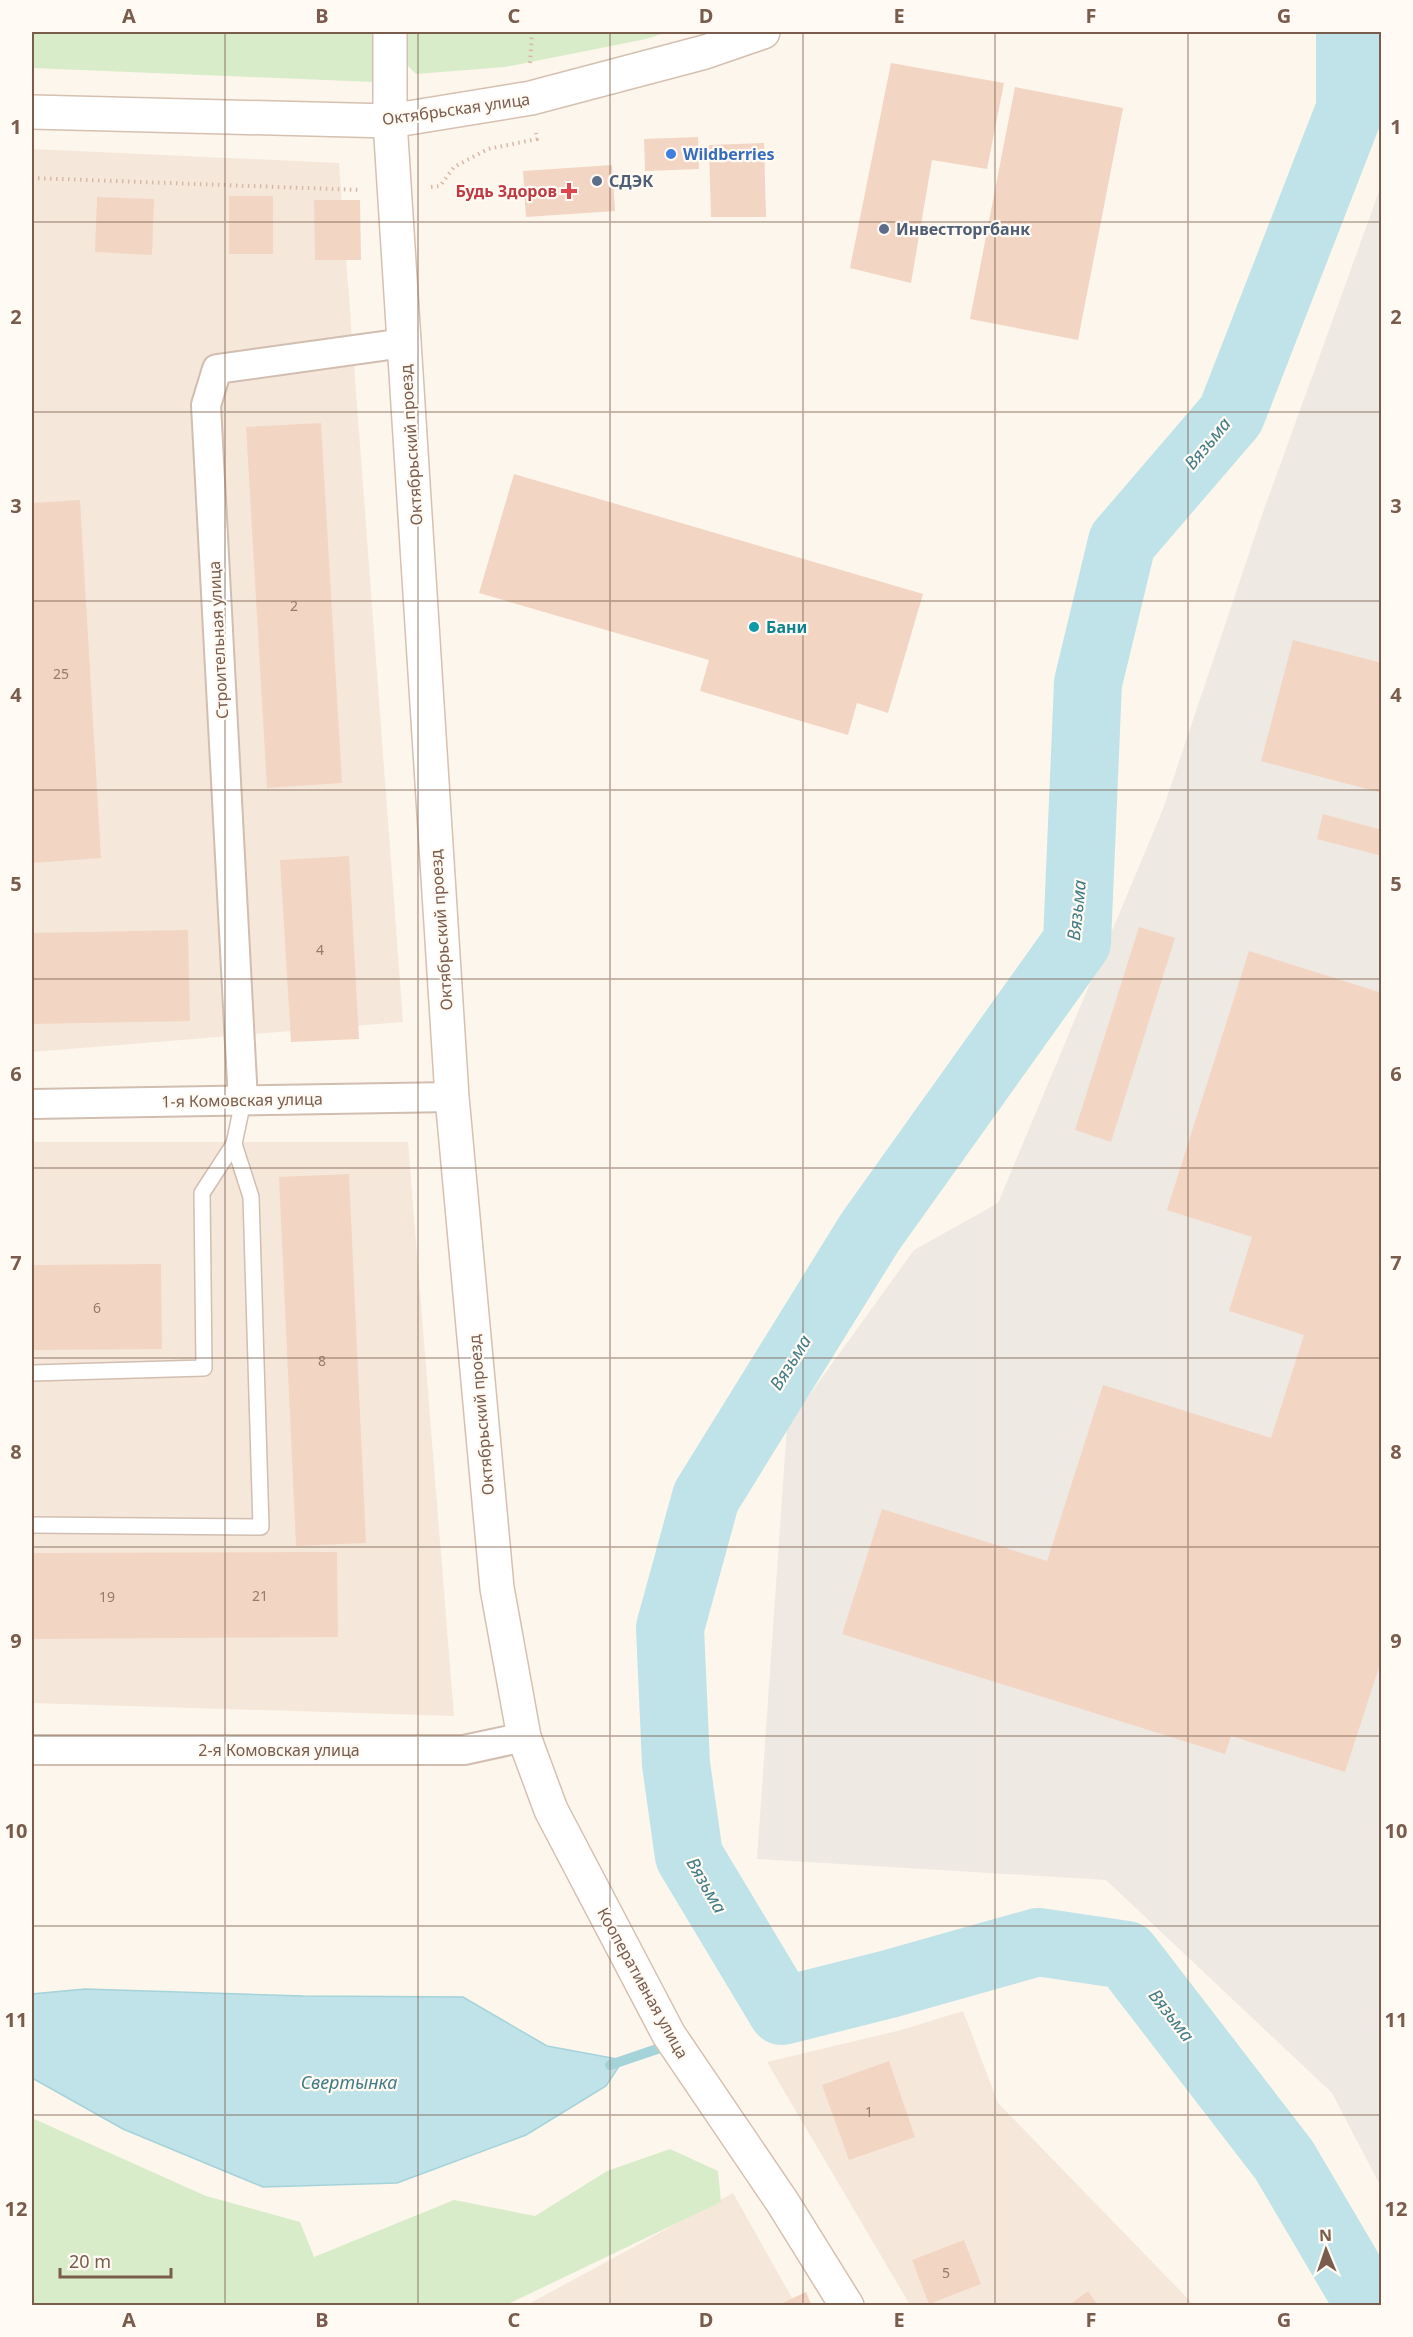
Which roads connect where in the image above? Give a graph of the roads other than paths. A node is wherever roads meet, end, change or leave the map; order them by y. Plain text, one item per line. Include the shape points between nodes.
1 (390, 32) edge
2 (763, 32) edge
3 (32, 112) edge
4 (390, 121) junction
5 (404, 344) junction
6 (452, 1097) junction
7 (243, 1101) junction
8 (32, 1104) edge
9 (234, 1144) junction
10 (32, 1373) edge
11 (32, 1525) edge
12 (524, 1737) junction
13 (32, 1750) edge
14 (846, 2306) edge

1 - 4 street, Октябрьский проезд
2 - 4 street, Октябрьская улица via 705,52 522,100
3 - 4 street, Октябрьская улица
4 - 5 street, Октябрьский проезд
5 - 6 street, Октябрьский проезд
5 - 7 street, Строительная улица via 217,369 206,405
6 - 7 street, 1-я Комовская улица
6 - 12 street, Октябрьский проезд via 497,1588
7 - 8 street, 1-я Комовская улица
7 - 9 lane
9 - 10 lane via 202,1193 204,1368
9 - 11 lane via 252,1197 261,1527
12 - 13 street, 2-я Комовская улица via 464,1750
12 - 14 street, Кооперативная улица via 551,1810 669,2035 783,2203

